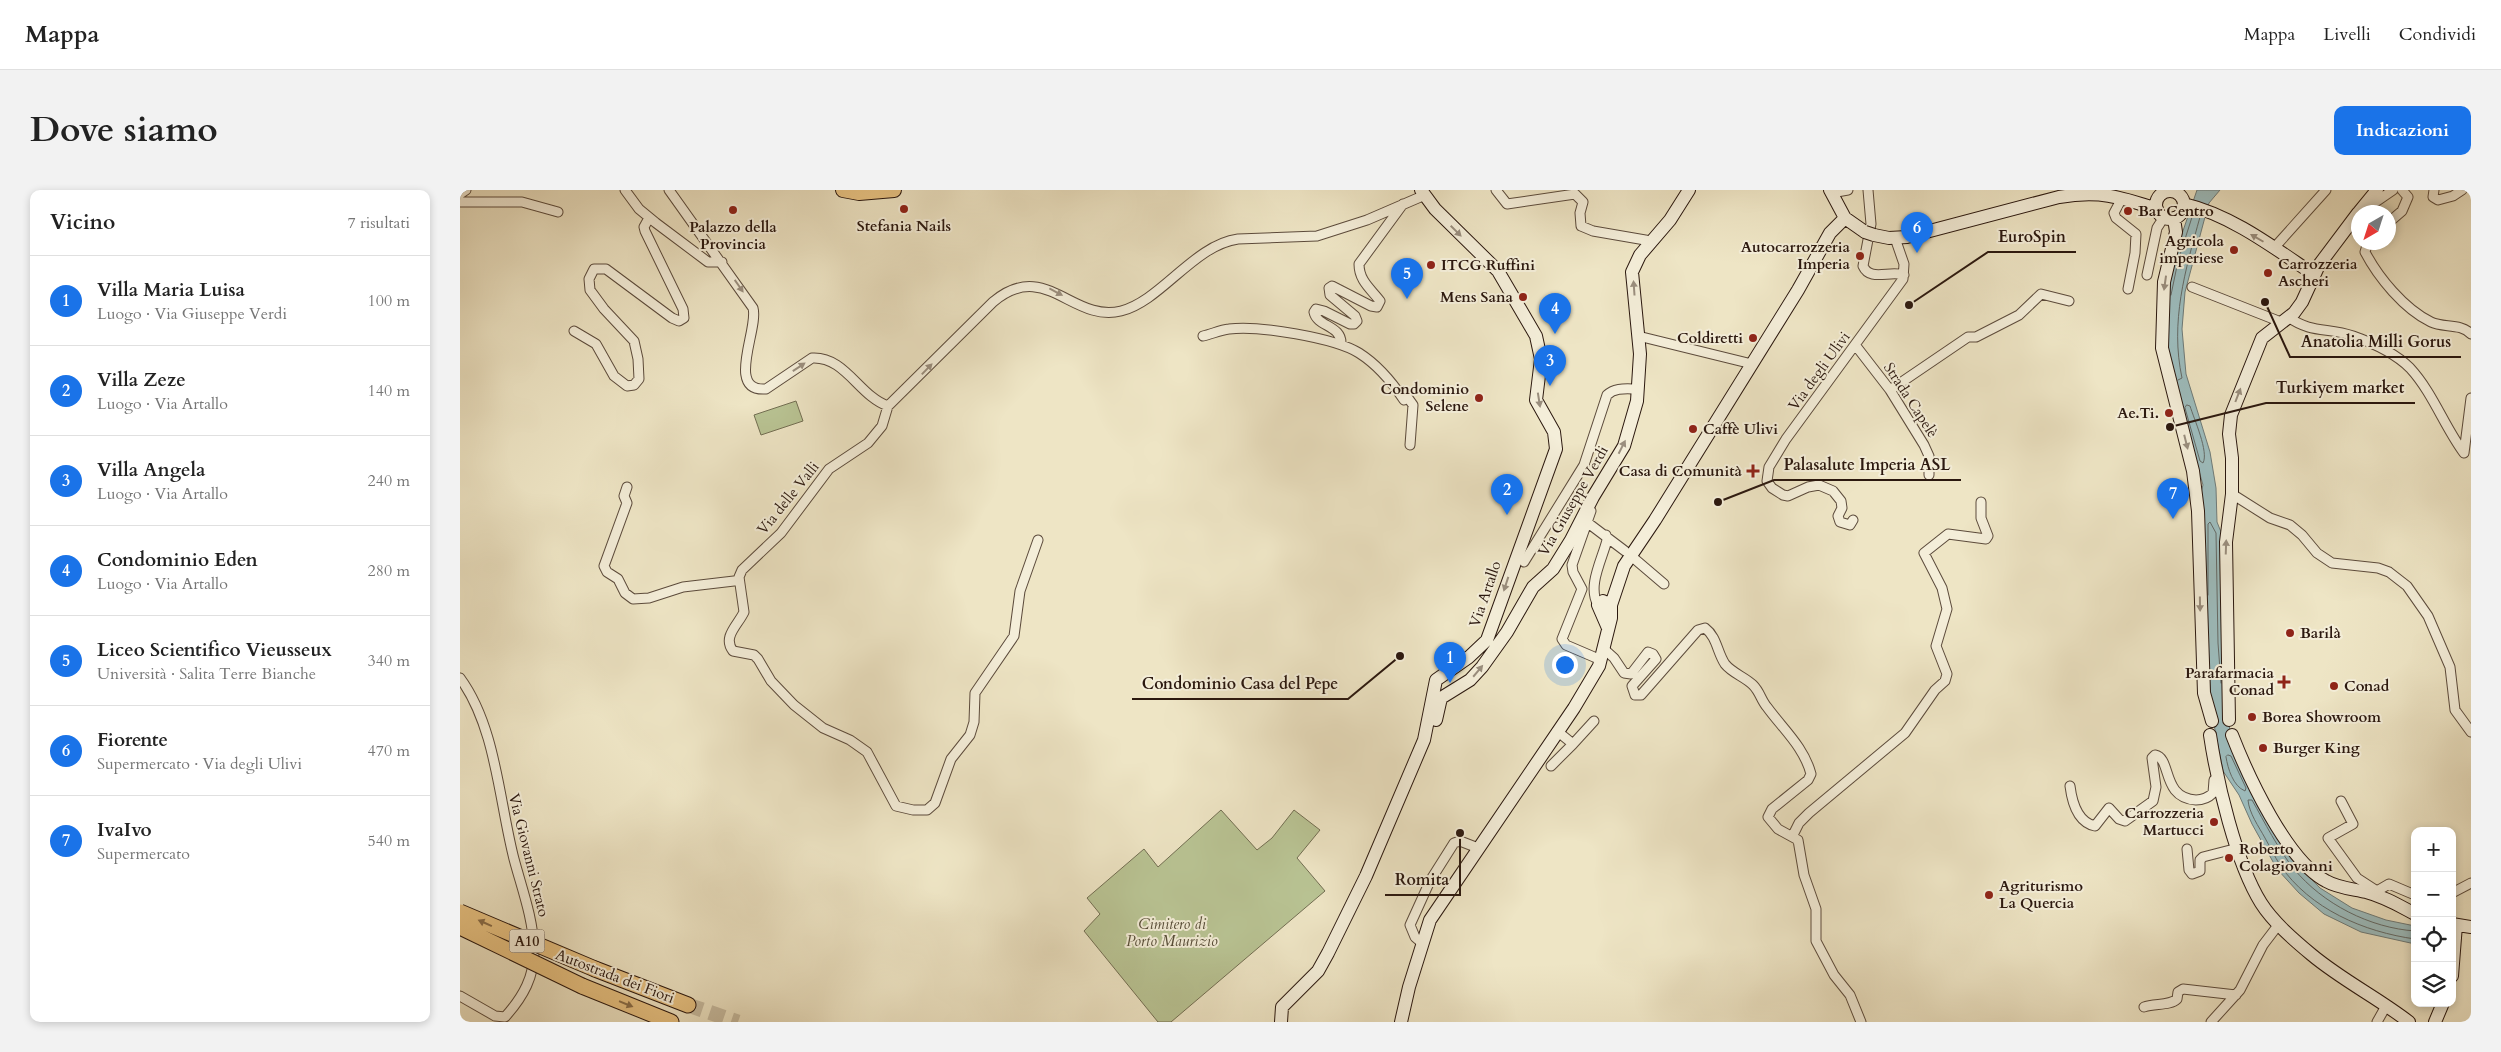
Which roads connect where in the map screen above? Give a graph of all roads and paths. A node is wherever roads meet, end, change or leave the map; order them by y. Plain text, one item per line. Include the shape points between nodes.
1 (466, 190) edge
2 (625, 190) edge
3 (669, 190) edge
4 (843, 190) edge
5 (894, 190) edge
6 (1496, 190) edge
7 (1848, 190) edge
8 (1868, 190) edge
9 (2326, 190) edge
10 (2377, 190) edge
11 (2393, 190) edge
12 (2402, 190) edge
13 (2434, 190) edge
14 (2462, 190) edge
15 (1426, 192) edge
16 (1830, 192) edge
17 (460, 194) edge
18 (1687, 194) edge
19 (2122, 198) junction
20 (2369, 201) junction
21 (460, 202) edge
22 (2172, 202) edge
23 (1403, 204) junction
24 (2366, 205) edge
25 (558, 212) dead end
26 (2396, 215) edge
27 (649, 218) junction
28 (1844, 218) junction
29 (2351, 223) edge
30 (1895, 238) junction
31 (1651, 241) junction
32 (2274, 248) junction
33 (2366, 250) edge
34 (722, 262) junction
35 (2312, 274) junction
36 (1904, 275) junction
37 (2146, 275) dead end
38 (2192, 287) dead end
39 (2128, 289) dead end
40 (2069, 302) dead end
41 (2285, 319) junction
42 (574, 331) dead end
43 (2471, 334) edge
44 (1203, 336) dead end
45 (1638, 336) junction
46 (1341, 344) junction
47 (1856, 346) junction
48 (1752, 364) junction
49 (1393, 383) junction
50 (1638, 389) junction
51 (1890, 390) junction
52 (2471, 398) edge
53 (1404, 400) dead end
54 (888, 406) junction
55 (1410, 445) dead end
56 (1929, 474) dead end
57 (627, 487) dead end
58 (1599, 487) junction
59 (2232, 494) junction
60 (1981, 502) dead end
61 (1853, 520) dead end
62 (1588, 523) junction
63 (1606, 535) junction
64 (1038, 540) dead end
65 (1628, 553) junction
66 (1524, 562) dead end
67 (734, 581) dead end
68 (1664, 584) dead end
69 (1606, 604) junction
70 (1602, 655) junction
71 (460, 678) edge
72 (2229, 720) junction
73 (1594, 721) dead end
74 (2212, 721) junction
75 (1557, 731) junction
76 (2471, 732) edge
77 (2232, 735) junction
78 (2213, 742) junction
79 (1573, 744) junction
80 (1414, 764) junction
81 (1551, 766) dead end
82 (2218, 778) junction
83 (2070, 786) dead end
84 (2341, 801) dead end
85 (1793, 835) junction
86 (1478, 848) junction
87 (2238, 848) junction
88 (2187, 849) dead end
89 (2471, 883) edge
90 (2456, 891) edge
91 (2376, 893) junction
92 (2411, 893) edge
93 (460, 912) edge
94 (2411, 912) edge
95 (2279, 924) junction
96 (2456, 925) edge
97 (460, 927) edge
98 (2471, 927) edge
99 (1422, 943) junction
100 (2236, 995) junction
101 (460, 996) edge
102 (688, 1005) tunnel mouth
103 (2386, 1006) junction
104 (2144, 1007) dead end
105 (2441, 1007) edge
106 (671, 1022) edge
107 (1281, 1022) edge
108 (1401, 1022) edge
109 (1862, 1022) edge
110 (2211, 1022) edge
111 (2377, 1022) edge
112 (2409, 1022) edge
113 (2435, 1022) edge

1 - 17 street
2 - 27 street
3 - 34 street
4 - 5 main road via 859,193
6 - 31 street via 1507,204 1575,194 1583,202 1581,226
7 - 16 street
8 - 36 street via 1871,224 1863,266 1872,275 1894,272
9 - 32 street
10 - 20 street
11 - 20 street via 2377,201
12 - 26 street via 2408,198 2407,204
13 - 14 street via 2433,197 2438,200
15 - 23 street
15 -> 80 street, Via Artallo via 1434,210 1498,271 1536,336 1541,359 1536,400 1557,443 1487,640 1469,658 1436,680 1432,688 1427,730
16 - 28 street
18 - 31 street, Via Giuseppe Verdi
19 - 22 street via 2142,204
19 - 30 street via 2098,193 2059,196
19 - 39 street via 2114,214 2136,234
20 - 24 street
21 - 25 street via 522,202
32 -> 22 street via 2212,211
22 - 37 street via 2155,235
22 -> 74 street via 2176,232 2164,282 2162,348 2193,472 2198,511 2204,693
23 - 46 street via 1359,264 1365,284 1380,305 1377,308 1371,306 1332,286 1330,295 1357,321 1350,324 1324,311 1316,309 1314,312 1318,319 1337,331 1342,338
54 -> 23 street via 993,302 1012,290 1044,287 1083,307 1121,311 1225,242 1317,236
27 - 34 street via 708,262
27 - 42 street via 645,231 683,309 684,318 679,321 672,318 606,269 594,270 589,279 590,290 635,344 639,379 634,385 627,386 614,376 596,344
28 - 30 street via 1870,233
28 - 48 street via 1830,233
29 - 35 street
30 - 36 street via 1904,264
45 -> 31 street, Via Giuseppe Verdi via 1632,272
32 - 35 street
33 - 43 street via 2376,273 2388,287 2432,323 2467,330
34 -> 54 street via 754,312 755,322 744,370 752,387 766,389 812,358 820,358 837,365 864,391
35 - 41 street via 2302,302
36 - 47 street, Via degli Ulivi
38 - 41 street
40 - 51 street via 2041,294 2020,315 1976,337 1968,337
41 - 52 street via 2313,330 2332,330 2353,336 2387,351 2410,368 2464,453
59 -> 41 street via 2231,415 2256,347 2266,333
44 - 46 street via 1230,329 1259,330
45 - 48 street
45 - 50 street, Via Giuseppe Verdi
46 - 49 street via 1376,365
47 - 51 street, Strada Capelè
47 - 61 street, Via degli Ulivi via 1786,440 1767,473 1772,488 1783,495 1819,485 1833,491 1841,501 1840,522 1850,525
48 - 65 street via 1655,520
49 - 53 street
49 - 55 street via 1413,405
58 -> 50 street, Via Giuseppe Verdi via 1629,432
50 - 66 street via 1622,389 1607,395 1584,465
51 - 56 street, Strada Capelè via 1924,445 1929,456
54 - 64 street, Via delle Valli via 882,426 868,443 829,469 781,533 742,570 739,577 744,612 728,641 733,651 754,655 780,691 823,728 867,752 896,806 926,810 935,803 951,759 970,735 975,693 1014,636 1020,592
57 - 67 street via 624,496 627,503 604,566 628,596 633,599 649,598 669,590
58 - 62 street
80 -> 58 street, Via Giuseppe Verdi via 1427,748 1441,698 1470,680 1482,667 1530,591 1553,568
72 -> 59 street via 2226,542
59 - 76 street via 2270,518 2290,525 2317,553 2332,563 2378,568 2407,586 2428,616 2450,667 2455,710
60 - 85 street via 1986,538 1948,534 1924,552 1945,597 1946,614 1936,646 1947,674 1945,681 1905,733 1809,813
62 - 63 street
62 - 70 street via 1572,565 1582,589 1562,642
63 - 65 street
63 - 69 street via 1594,588
65 - 68 street
65 - 69 street
69 - 70 street via 1608,628
70 - 75 street via 1586,688
70 - 85 street via 1614,658 1624,673 1631,674 1648,652 1653,654 1656,659 1652,666 1632,686 1635,695 1641,695 1698,630 1705,628 1715,640 1725,664 1760,692 1765,704 1792,736 1809,765 1811,774 1808,780 1769,812 1770,821
71 - 101 street, Via Giovanni Strato via 472,695 485,726 531,920 534,950 531,976 522,998 506,1017 495,1016
72 - 74 street via 2218,718
72 - 77 street via 2233,727
73 - 79 street
74 - 78 street via 2209,728
75 - 79 street
75 - 86 street
77 - 78 street via 2227,741
77 - 91 street via 2255,786 2297,856 2327,882
78 - 82 street
79 - 81 street
80 - 107 street, Via Artallo via 1366,876 1328,953 1318,971 1282,1007
82 - 83 street via 2214,780 2210,797 2189,800 2172,789 2162,760 2155,755 2152,758 2156,787 2153,801 2125,821 2109,808 2095,826 2086,822 2075,809
82 - 87 street
84 - 91 street via 2354,824 2328,838 2357,878
85 - 109 street via 1798,840 1804,875 1816,909 1816,941
86 - 99 street via 1433,914
86 - 99 street via 1470,843 1454,843 1430,881 1410,925 1415,938
87 - 88 street via 2203,857 2200,871 2192,874
87 - 95 street via 2261,903
89 - 90 street
91 - 92 street via 2390,884
91 - 94 street
102 -> 93 highway, Autostrada dei Fiori / A10, bridge
95 - 100 street via 2263,945
95 - 103 street via 2312,955
96 - 98 street
97 -> 106 highway, Autostrada dei Fiori / A10, bridge via 582,986
99 - 108 street
100 - 104 street via 2182,989 2174,1002
100 - 110 street
103 - 111 street
103 - 112 street
105 - 113 street

